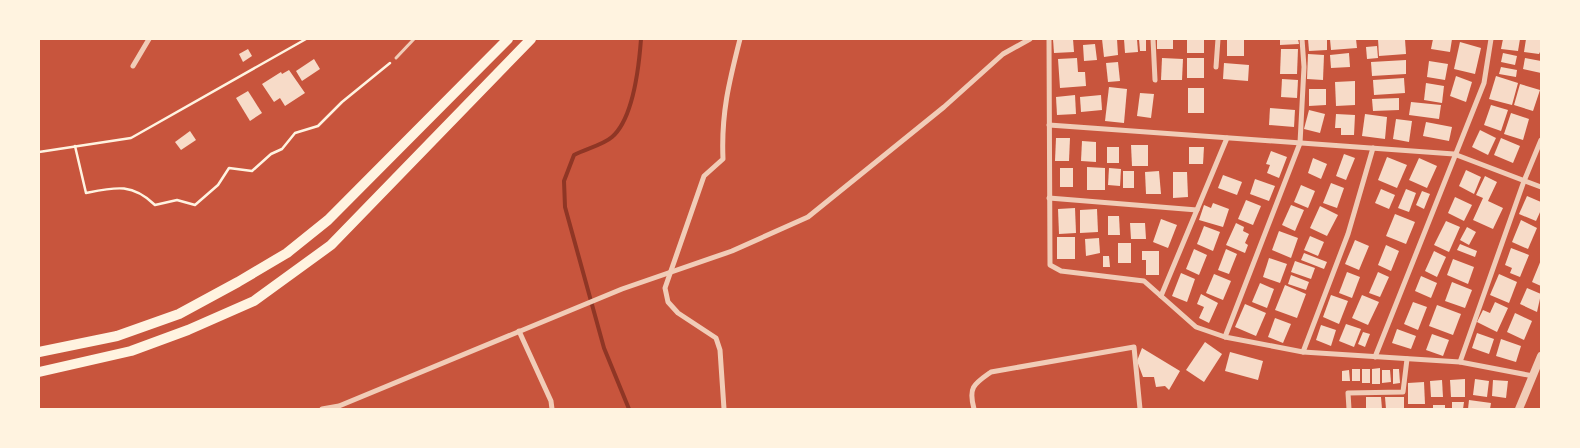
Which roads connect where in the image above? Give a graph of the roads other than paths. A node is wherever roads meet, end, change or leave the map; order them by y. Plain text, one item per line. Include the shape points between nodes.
1 (149, 39) edge
2 (414, 39) edge
3 (508, 39) edge
4 (531, 39) edge
5 (740, 39) edge
6 (1030, 39) edge
7 (1049, 39) edge
8 (1153, 39) edge
9 (1218, 39) edge
10 (1302, 39) edge
11 (1491, 39) edge
12 (396, 58) road end
13 (133, 66) dead end
14 (1216, 67) dead end
15 (1155, 80) dead end
16 (1049, 125) junction
17 (1227, 138) junction
18 (1541, 140) edge
19 (1300, 143) junction
20 (1373, 148) junction
21 (1454, 154) junction
22 (1524, 181) junction
23 (1541, 187) edge
24 (1049, 198) junction
25 (1197, 210) junction
26 (670, 274) junction
27 (1161, 296) junction
28 (519, 331) junction
29 (1225, 336) junction
30 (39, 352) edge
31 (1303, 352) junction
32 (1541, 356) edge
33 (1375, 357) junction
34 (1407, 359) junction
35 (1460, 362) junction
36 (39, 372) edge
37 (1533, 376) junction
38 (1541, 379) edge
39 (322, 409) edge
40 (552, 409) edge
41 (724, 409) edge
42 (974, 409) edge
43 (1140, 409) edge
44 (1349, 409) edge
45 (1519, 409) edge

1 - 13 street
2 - 12 lane
3 - 30 main road via 328,220 287,253 179,314 117,336
4 - 36 main road via 331,246 254,301 131,351
5 - 26 street via 724,103 723,159 704,176
6 - 26 street via 1003,54 944,107 808,217 732,252
7 - 16 street
8 - 15 street
9 - 14 street
10 - 19 street via 1304,67
11 - 21 street via 1484,83
16 - 17 street
16 - 24 street
17 - 19 street
17 - 25 street
18 - 22 street
19 - 20 street
19 - 29 street
20 - 21 street
20 - 31 street via 1348,234
21 - 22 street
21 - 33 street
22 - 23 street
22 - 35 street
24 - 25 street
24 - 27 street via 1050,265 1061,271 1144,281
25 - 27 street
26 - 28 street
26 - 41 street via 665,288 668,302 678,313 716,338 720,350
27 - 29 street via 1196,327
28 - 39 street via 339,406
28 - 40 street
29 - 31 street
31 - 33 street
32 - 37 street
33 - 34 street
34 - 35 street
34 - 44 street via 1403,392 1348,393
35 - 37 street
37 - 38 street
37 - 45 street
42 - 43 street via 970,396 974,383 991,372 1134,347

